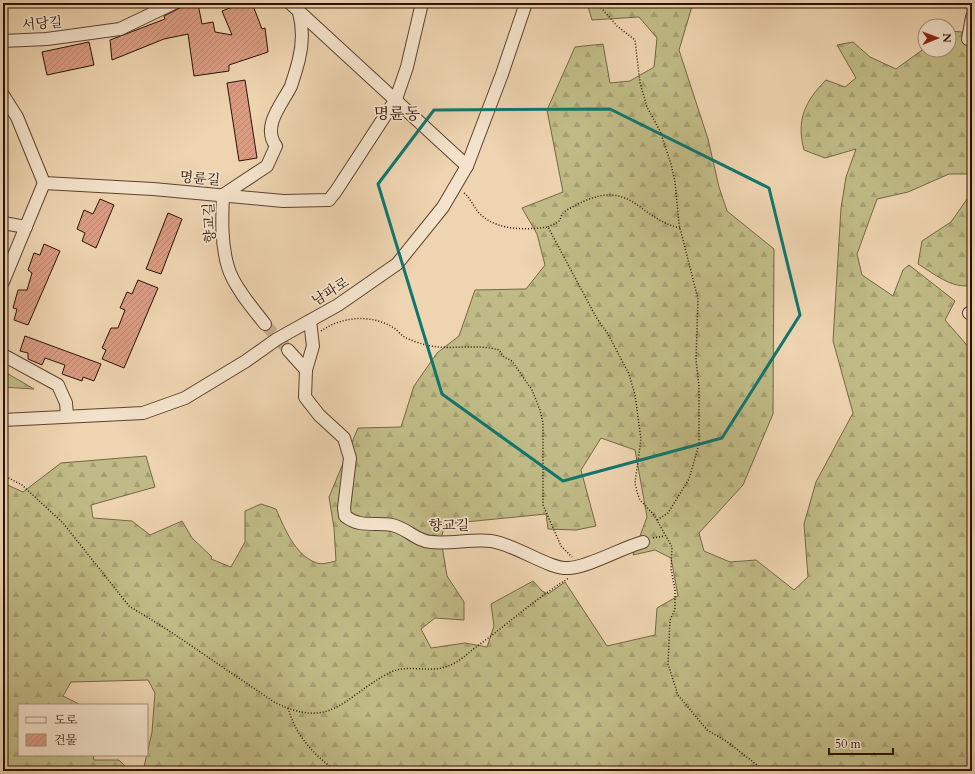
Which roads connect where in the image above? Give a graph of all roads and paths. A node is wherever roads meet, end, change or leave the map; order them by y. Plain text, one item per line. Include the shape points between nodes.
1 (174, 3) edge
2 (290, 3) edge
3 (422, 3) edge
4 (526, 3) edge
5 (597, 3) edge
6 (299, 12) junction
7 (972, 17) edge
8 (972, 40) edge
9 (3, 41) edge
10 (3, 95) edge
11 (396, 99) junction
12 (467, 166) junction
13 (44, 184) junction
14 (456, 186) junction
15 (223, 195) junction
16 (3, 223) edge
17 (26, 227) junction
18 (548, 227) junction
19 (680, 228) junction
20 (3, 282) edge
21 (310, 321) junction
22 (265, 324) tunnel mouth
23 (312, 338) junction
24 (288, 350) tunnel mouth
25 (3, 355) edge
26 (306, 370) junction
27 (67, 416) junction
28 (3, 420) edge
29 (3, 475) edge
30 (657, 520) junction
31 (665, 536) junction
32 (643, 542) joint
33 (581, 565) junction
34 (288, 708) junction
35 (336, 771) edge
36 (765, 771) edge

1 - 9 street, 서당길 via 120,29 47,39
2 - 6 street
3 - 11 street, 명륜길 via 407,67
4 - 12 street, 남파로
5 - 19 path via 617,26 635,40 640,83 647,107 660,131 675,182
6 - 11 street
6 - 15 street, 향교길 via 302,43 291,86 274,115 272,128 276,146 267,166
7 - 8 street via 968,39
10 - 13 street via 16,117
11 - 12 street
11 - 15 street, 명륜길 via 329,200 283,201
12 - 14 street, 남파로
13 - 15 street, 명륜길
13 - 17 street
14 - 18 path via 470,199 479,213 504,228
14 - 21 street, 남파로 via 443,207 397,264
15 - 22 street, 향교길 via 222,225 228,267 246,299
16 - 17 street
17 - 20 street
18 - 19 path via 559,221 563,213 582,202 614,194 630,199 668,225
18 - 30 path via 629,374 638,410 641,439 635,483 640,500
19 - 30 path via 698,299 696,360 699,387 699,444 690,479 668,514
21 - 23 street
21 - 27 street, 남파로 via 185,398 162,408 143,413
23 - 26 street via 313,346
23 - 33 path via 341,320 355,319 380,322 427,346 470,345 499,350 504,357 512,361 532,390 540,410 543,423 543,505 561,546
24 - 26 street
25 - 27 street via 58,385 66,403
26 - 33 street, 향교길 via 305,397 344,438 350,458 344,508 345,516 350,520 360,524 393,525 419,540 431,542 493,541 568,569
27 - 28 street, 남파로
29 - 34 path via 22,484 63,523 129,606 261,694
30 - 31 path
31 - 32 path
31 - 36 path via 672,547 671,569 675,590 675,609 670,620 668,664 678,694 707,730
32 - 33 street, 향교길
33 - 34 path via 570,577 548,590 449,666 437,669 405,669 389,673 333,710 308,712
34 - 35 path via 298,733 313,751

